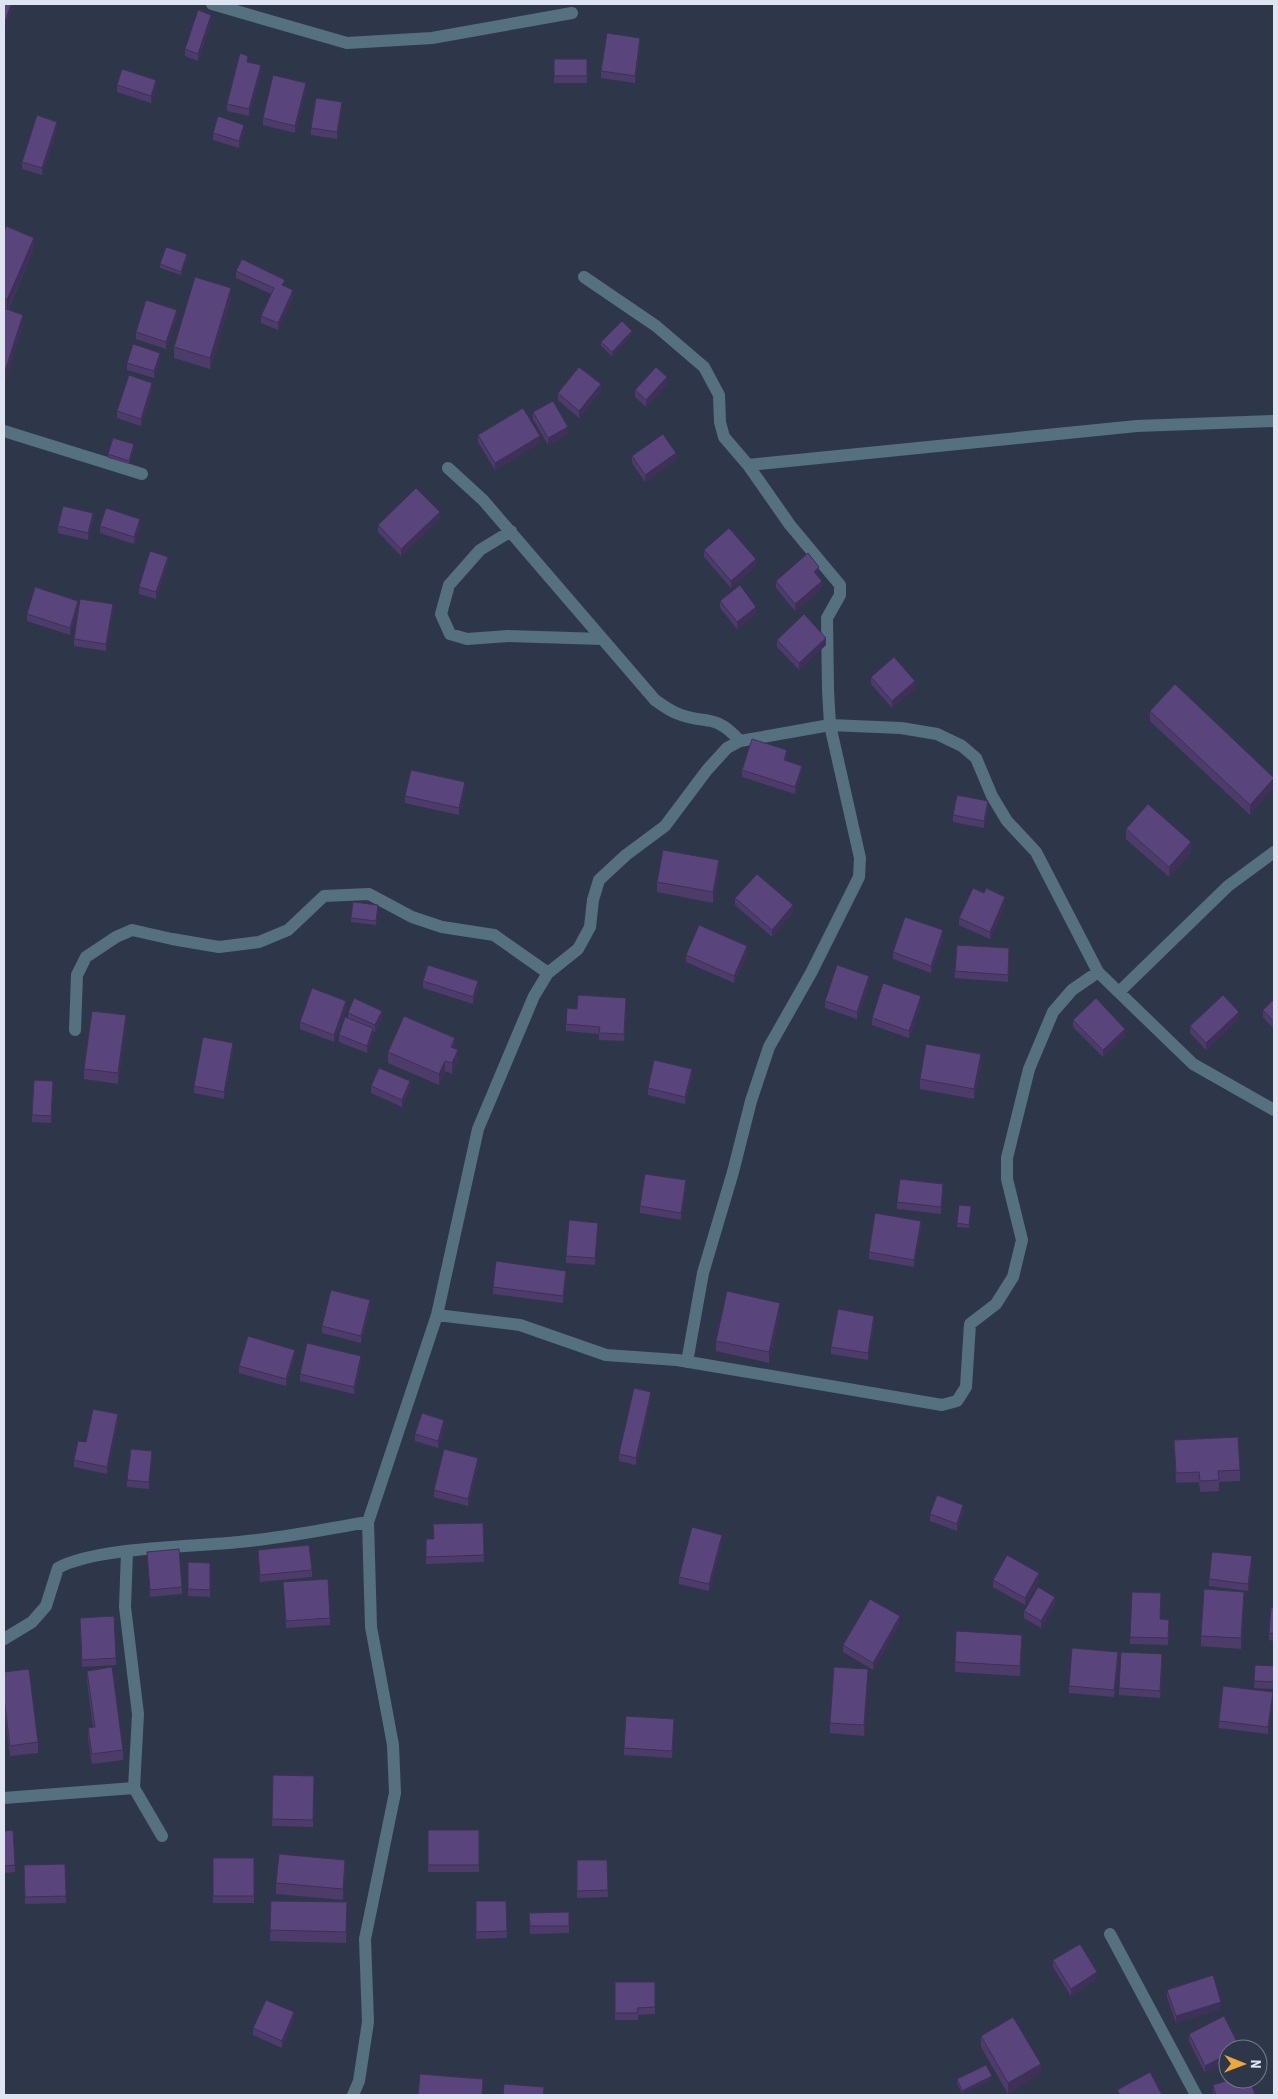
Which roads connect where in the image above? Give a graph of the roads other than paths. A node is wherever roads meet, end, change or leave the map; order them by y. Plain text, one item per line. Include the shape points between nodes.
1 (212, 4) edge
2 (239, 8) edge
3 (572, 13) dead end
4 (584, 277) dead end
5 (1274, 421) edge
6 (4, 431) edge
7 (748, 465) junction
8 (448, 468) dead end
9 (142, 474) dead end
10 (511, 531) junction
11 (602, 639) junction
12 (830, 725) junction
13 (740, 741) junction
14 (1274, 852) edge
15 (1098, 972) junction
16 (548, 973) junction
17 (1119, 992) junction
18 (75, 1030) dead end
19 (1274, 1110) edge
20 (437, 1315) junction
21 (687, 1362) junction
22 (368, 1522) junction
23 (127, 1552) junction
24 (4, 1639) edge
25 (134, 1788) junction
26 (4, 1798) edge
27 (162, 1836) dead end
28 (1110, 1934) dead end
29 (353, 2095) edge
30 (1196, 2095) edge

1 - 2 street
2 - 3 street via 347,42 432,38
4 - 7 street via 656,326 704,368 719,395 724,437
5 - 7 street via 1137,426
6 - 9 street
7 - 12 street via 790,525 840,585 840,595 827,618
8 - 10 street via 484,500
10 - 11 street
10 - 11 street via 480,550 450,585 441,614 450,634 467,639 508,636
11 - 13 street via 655,700 675,713 712,720 728,728
12 - 13 street
12 - 15 street via 902,728 936,734 962,746 976,758 992,796 1008,821 1036,852
12 - 21 street via 860,858 859,877 769,1047 750,1101 703,1273
13 - 16 street via 727,748 707,770 665,826 599,880 590,927 578,949
14 - 17 street via 1228,886
15 - 17 street
15 - 21 street via 1072,990 1053,1012 1029,1069 1007,1158 1006,1179 1022,1240 1013,1277 996,1304 970,1324 966,1387 957,1401 942,1405
16 - 18 street via 494,935 442,927 412,917 369,894 324,896 288,930 258,942 219,946 132,930 116,937 86,957 77,975
16 - 20 street via 534,996 478,1129
17 - 19 street via 1193,1064
20 - 21 street via 520,1325 606,1355
20 - 22 street
22 - 23 street via 242,1542
22 - 29 street via 371,1627 393,1745 394,1792 365,1939 368,2022 359,2081
23 - 24 street via 71,1561 58,1568 46,1606 32,1622
23 - 25 street via 125,1607 138,1714
25 - 26 street
25 - 27 street
28 - 30 street

